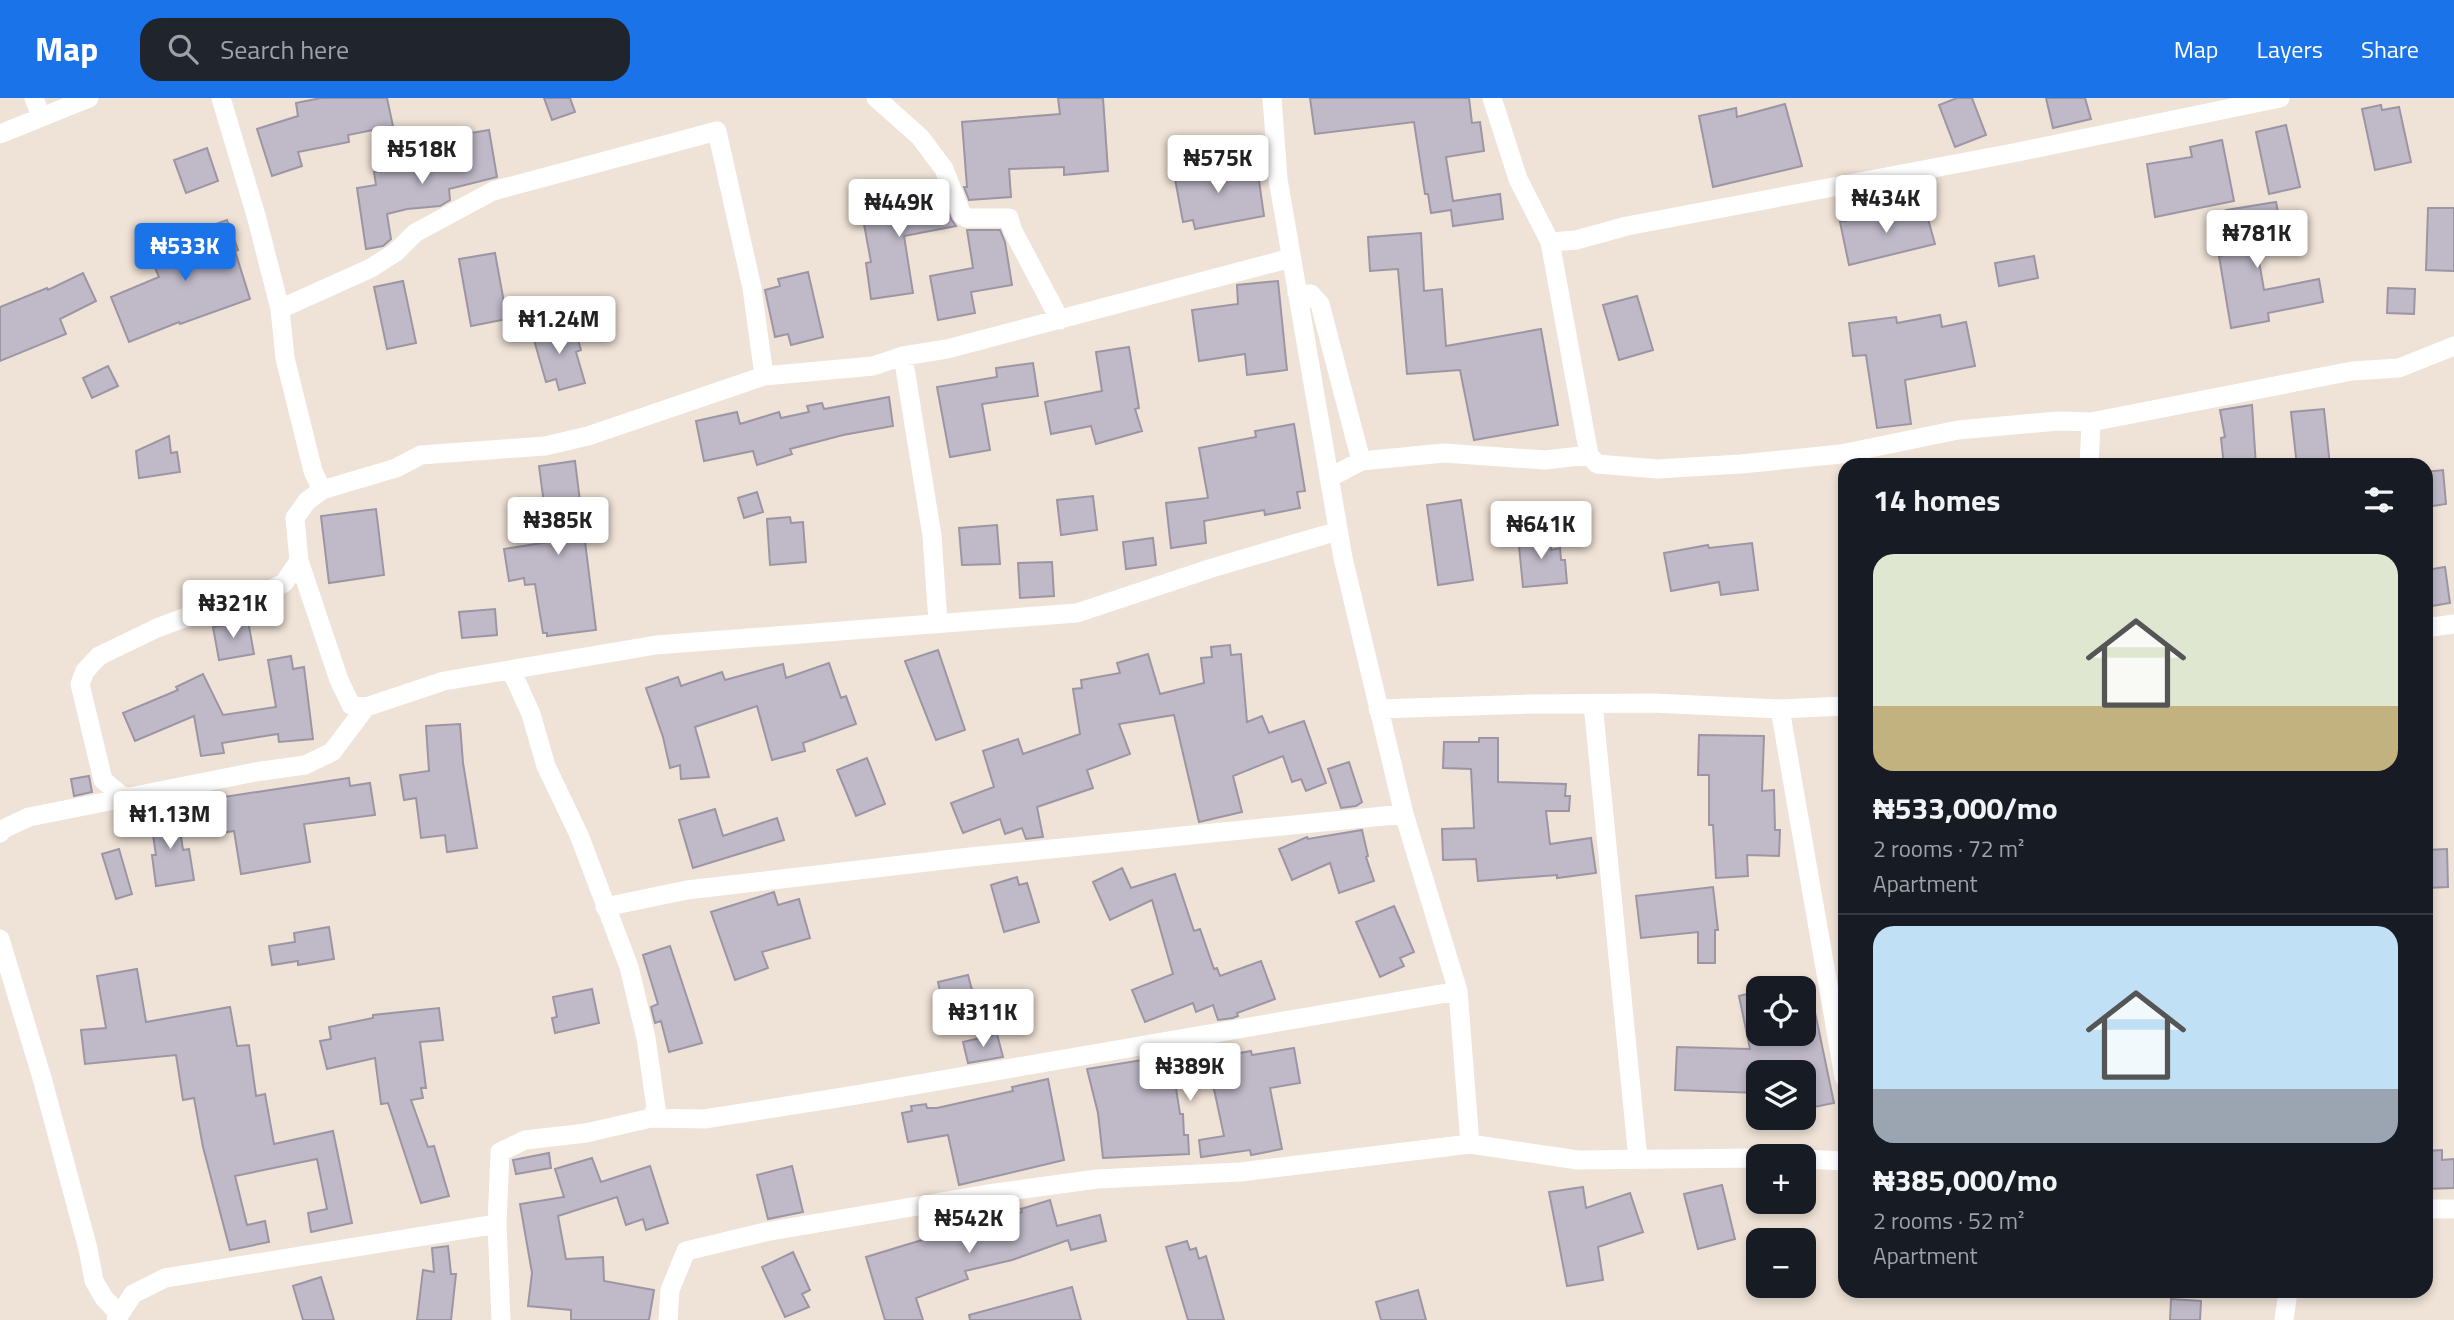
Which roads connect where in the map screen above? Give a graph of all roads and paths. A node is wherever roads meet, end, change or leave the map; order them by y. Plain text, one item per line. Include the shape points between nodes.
1 (34, 98) edge
2 (89, 98) edge
3 (221, 98) edge
4 (876, 98) edge
5 (1272, 98) edge
6 (1492, 98) edge
7 (2280, 98) edge
8 (41, 117) junction
9 (0, 134) edge
10 (1550, 242) junction
11 (1291, 258) junction
12 (1297, 293) junction
13 (280, 309) junction
14 (1060, 320) junction
15 (2454, 346) edge
16 (903, 356) junction
17 (764, 376) junction
18 (2091, 422) junction
19 (1589, 455) junction
20 (1874, 456) edge
21 (2089, 458) edge
22 (1361, 461) junction
23 (1329, 478) junction
24 (321, 490) junction
25 (1338, 531) junction
26 (299, 561) junction
27 (938, 622) junction
28 (2454, 624) edge
29 (2433, 627) edge
30 (511, 670) junction
31 (1593, 704) junction
32 (1838, 706) edge
33 (366, 707) junction
34 (1378, 709) junction
35 (1780, 709) junction
36 (130, 798) junction
37 (1404, 814) junction
38 (0, 833) edge
39 (605, 907) junction
40 (0, 939) edge
41 (1458, 991) junction
42 (1838, 1042) edge
43 (651, 1118) junction
44 (1470, 1144) junction
45 (1746, 1158) edge
46 (1638, 1159) junction
47 (1816, 1160) edge
48 (1838, 1161) edge
49 (2433, 1209) edge
50 (2454, 1209) edge
51 (496, 1224) junction
52 (2287, 1298) edge
53 (117, 1317) edge
54 (501, 1320) edge
55 (668, 1320) edge
56 (2284, 1320) edge

1 - 8 street
2 - 8 street
3 - 13 street
4 - 14 street via 920,137 944,169 962,215 1009,218
5 - 11 street via 1278,179
6 - 10 street via 1518,179
7 - 10 street
8 - 9 street
10 - 19 street
11 - 12 street
11 - 14 street
12 - 22 street via 1311,294 1320,304
12 - 23 street
13 - 17 street via 371,268 415,233 493,191 717,131 751,288
13 - 24 street via 285,358
14 - 16 street
15 - 18 street via 2399,368 2352,371
16 - 17 street via 873,366
16 - 27 street via 932,536
17 - 24 street via 588,436 545,446 421,456
18 - 20 street via 1958,430
18 - 21 street
19 - 20 street via 1597,464 1657,469 1828,455
19 - 22 street via 1545,460 1444,453
22 - 23 street
23 - 25 street
24 - 26 street via 295,518
25 - 27 street via 1077,613
25 - 34 street
26 - 33 street via 339,680 351,705
26 - 36 street via 284,583 157,628 99,656 85,671 80,684 103,780
27 - 30 street via 656,645
28 - 29 street
30 - 33 street via 444,681
30 - 39 street
31 - 34 street
31 - 35 street
31 - 46 street
32 - 35 street
33 - 36 street via 332,752 305,765
34 - 37 street
35 - 42 street
36 - 38 street via 29,817
37 - 39 street via 741,883 668,892
37 - 41 street
39 - 43 street via 629,967 646,1038 656,1108
40 - 53 street via 42,1078 94,1281
41 - 43 street via 704,1119
41 - 44 street
43 - 51 street via 586,1133 525,1140 500,1152
44 - 46 street via 1578,1160
44 - 55 street via 1240,1172 1097,1179 765,1231 686,1251 670,1290
45 - 46 street
47 - 48 street
49 - 50 street
51 - 53 street via 165,1278 133,1294
51 - 54 street
52 - 56 street

